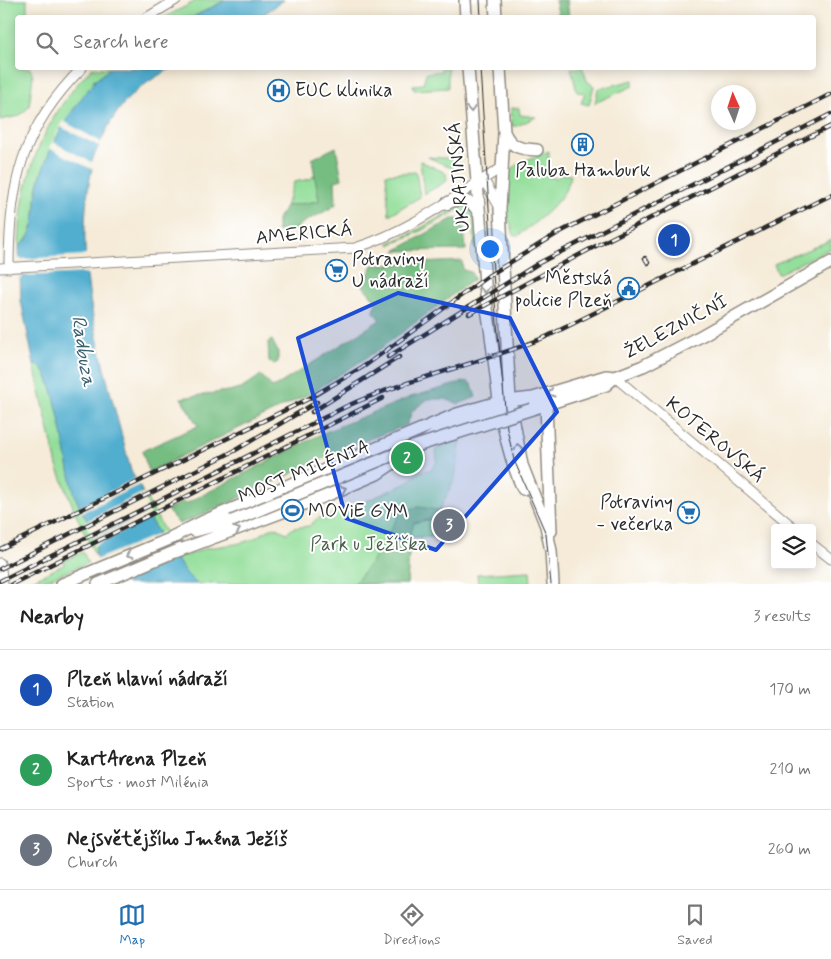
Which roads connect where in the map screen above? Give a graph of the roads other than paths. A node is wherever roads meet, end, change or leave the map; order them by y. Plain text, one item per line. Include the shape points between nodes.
1 (176, 0) edge
2 (465, 0) edge
3 (495, 0) edge
4 (151, 15) edge
5 (466, 15) edge
6 (496, 15) edge
7 (80, 70) edge
8 (468, 70) edge
9 (500, 70) edge
10 (504, 132) junction
11 (537, 150) dead end
12 (503, 167) junction
13 (477, 183) junction
14 (446, 204) junction
15 (500, 208) junction
16 (479, 214) junction
17 (831, 262) edge
18 (4, 268) edge
19 (487, 309) junction
20 (506, 333) junction
21 (615, 377) junction
22 (546, 405) junction
23 (505, 406) junction
24 (532, 409) joint
25 (451, 424) junction
26 (468, 440) dead end
27 (232, 521) junction
28 (789, 524) edge
29 (172, 537) junction
30 (550, 544) junction
31 (816, 547) edge
32 (175, 552) junction
33 (831, 559) edge
34 (0, 563) edge
35 (3, 584) edge
36 (62, 584) edge
37 (98, 584) edge
38 (553, 584) edge

1 - 4 street
2 - 5 main road
3 - 6 main road
7 - 18 street via 45,112 21,160 11,202
8 -> 13 main road, UKRAJINSKÁ
9 - 10 main road, UKRAJINSKÁ
10 - 11 main road via 512,145
10 - 12 main road, UKRAJINSKÁ
12 - 13 street, AMERICKÁ
12 - 15 main road, UKRAJINSKÁ
13 - 14 street, AMERICKÁ
13 - 15 street via 486,184
13 - 16 main road, UKRAJINSKÁ
14 - 16 main road via 457,199 465,200
14 - 18 street, AMERICKÁ via 383,239 355,248
15 - 20 main road, UKRAJINSKÁ
16 -> 19 main road, UKRAJINSKÁ
17 - 21 main road, ŽELEZNIČNÍ via 672,351
19 - 20 main road
19 -> 23 main road, UKRAJINSKÁ
20 - 23 main road, UKRAJINSKÁ
21 - 22 main road, ŽELEZNIČNÍ via 606,385
21 -> 23 main road via 606,376
21 - 28 street, KOTEROVSKÁ
22 - 24 main road, ŽELEZNIČNÍ
22 - 30 main road
23 - 25 main road
23 - 29 main road via 458,414
23 - 30 main road via 512,464
24 - 27 main road, MOST MILÉNIA, bridge via 404,450
25 - 26 main road via 465,428
32 -> 25 main road via 377,474
27 - 29 main road, MOST MILÉNIA
27 - 32 main road, MOST MILÉNIA
29 -> 36 main road, MOST MILÉNIA
30 - 38 main road
31 - 33 street
32 - 37 main road, MOST MILÉNIA
34 - 35 street

